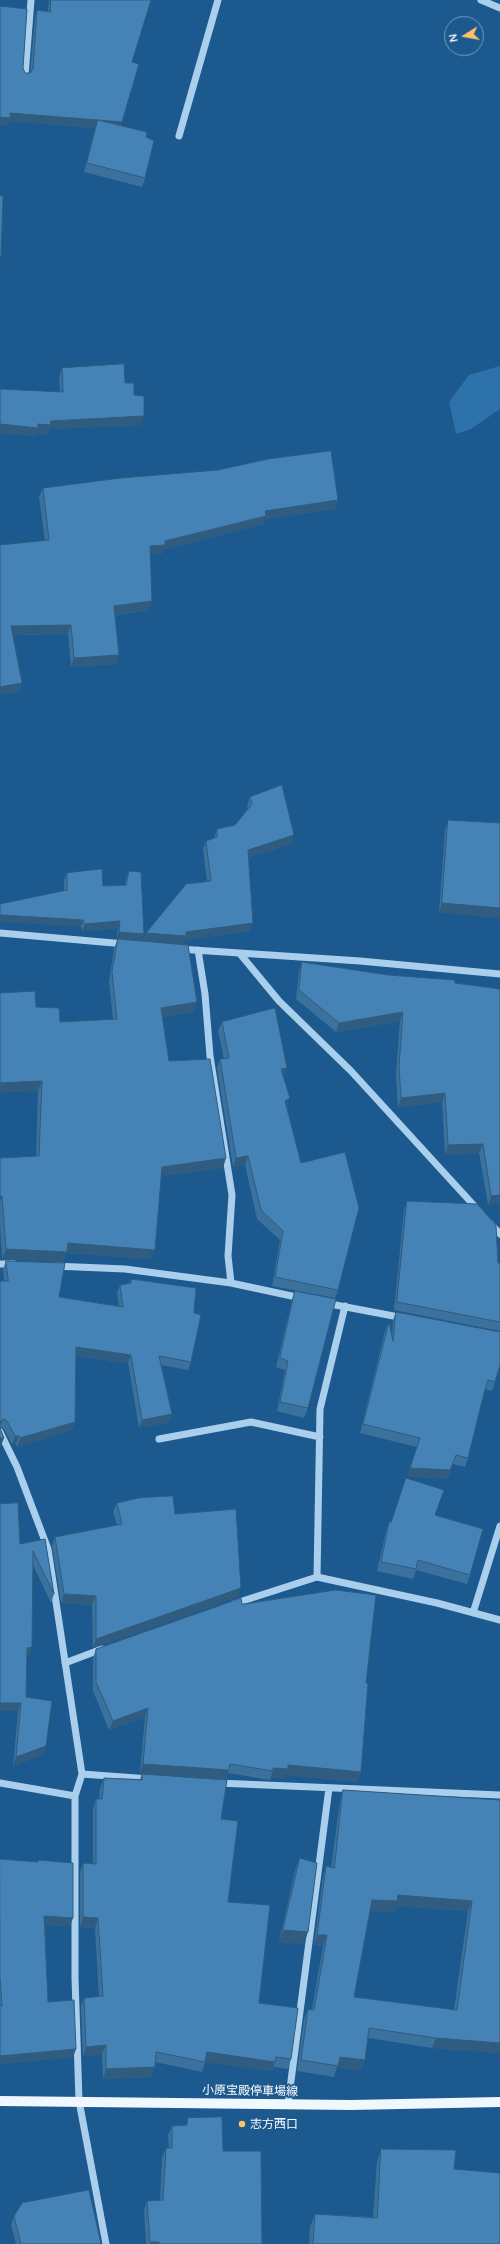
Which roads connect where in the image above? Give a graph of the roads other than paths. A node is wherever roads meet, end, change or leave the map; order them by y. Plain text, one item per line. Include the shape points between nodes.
1 (31, 0) edge
2 (218, 0) edge
3 (481, 0) edge
4 (500, 8) edge
5 (25, 76) edge
6 (179, 136) dead end
7 (0, 933) edge
8 (130, 944) edge
9 (168, 948) edge
10 (198, 950) junction
11 (241, 955) junction
12 (500, 974) edge
13 (500, 1234) edge
14 (0, 1264) edge
15 (23, 1265) edge
16 (47, 1266) edge
17 (231, 1284) junction
18 (306, 1299) edge
19 (314, 1301) edge
20 (345, 1306) junction
21 (415, 1320) edge
22 (0, 1432) edge
23 (320, 1437) junction
24 (159, 1439) dead end
25 (500, 1526) edge
26 (317, 1577) junction
27 (228, 1606) edge
28 (473, 1613) junction
29 (500, 1620) edge
30 (113, 1645) edge
31 (65, 1663) junction
32 (82, 1774) junction
33 (160, 1780) edge
34 (0, 1783) edge
35 (207, 1783) edge
36 (329, 1788) junction
37 (75, 1796) junction
38 (500, 1796) edge
39 (0, 2101) edge
40 (79, 2101) junction
41 (500, 2102) edge
42 (288, 2104) junction
43 (106, 2244) edge

1 - 5 street
2 - 6 street
3 - 4 street
7 - 8 street
9 - 10 street
10 - 11 street
10 - 17 street via 205,994 210,1056 232,1195 228,1256
11 - 12 street via 360,961
11 - 13 street via 279,1001 351,1071
14 - 15 street
16 - 17 street via 125,1269
17 - 18 street
19 - 20 street
20 - 21 street
20 - 23 street via 320,1409
22 - 31 street via 17,1467 48,1549
23 - 24 street via 251,1422
23 - 26 street
25 - 28 street
26 - 27 street
26 - 28 street
28 - 29 street
30 - 31 street
31 - 32 street
32 - 33 street
32 - 37 street
34 - 37 street
35 - 36 street
36 - 38 street
36 - 42 street
37 - 40 street via 75,1978
39 - 40 main road, 小原宝殿停車場線
40 - 42 main road, 小原宝殿停車場線
40 - 43 street
41 - 42 main road, 小原宝殿停車場線

